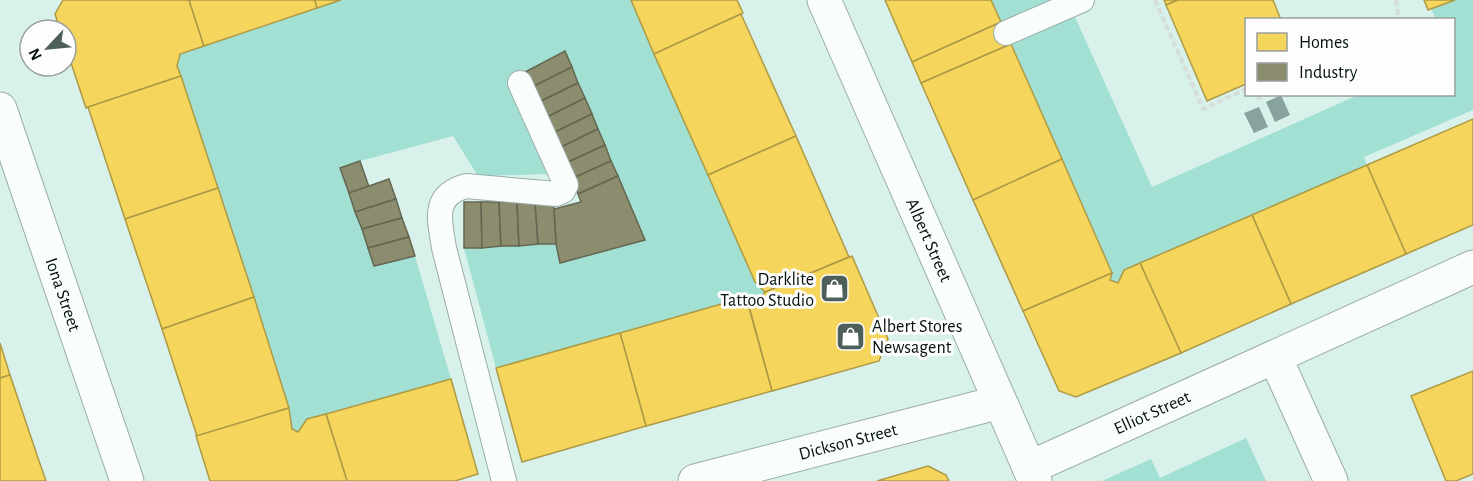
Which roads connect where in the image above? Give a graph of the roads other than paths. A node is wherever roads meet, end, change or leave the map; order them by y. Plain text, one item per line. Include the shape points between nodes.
1 (824, 0) edge
2 (1082, 0) edge
3 (1006, 33) dead end
4 (520, 83) dead end
5 (0, 109) edge
6 (1473, 267) edge
7 (1275, 357) junction
8 (1000, 402) junction
9 (1032, 475) edge
10 (127, 481) edge
11 (504, 481) edge
12 (695, 481) edge
13 (1331, 481) edge

1 - 8 street, Albert Street
2 - 3 lane
4 - 11 lane via 566,185 563,191 556,194 466,186 446,196 439,213 444,248
5 - 10 street, Iona Street
6 - 7 street, Elliot Street
7 - 9 street, Elliot Street
7 - 13 street
8 - 9 street, Albert Street
8 - 12 street, Dickson Street

